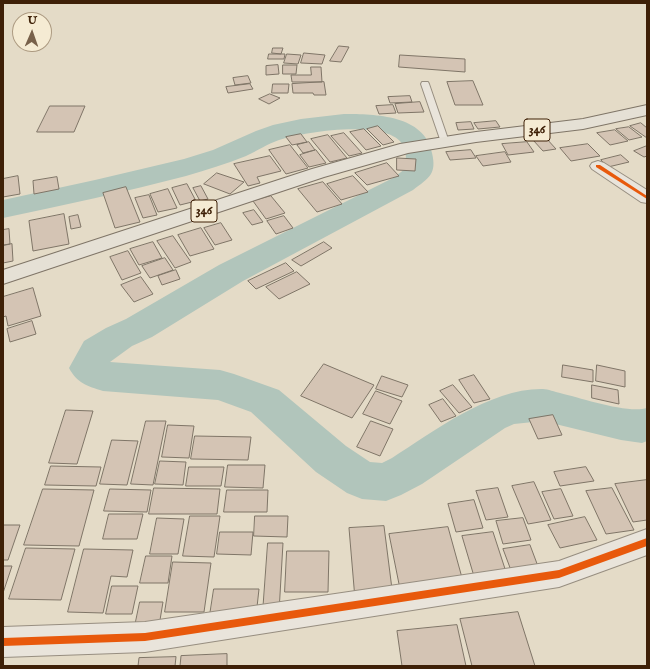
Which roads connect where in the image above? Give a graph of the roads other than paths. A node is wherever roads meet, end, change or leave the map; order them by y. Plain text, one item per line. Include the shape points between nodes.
1 (425, 84) dead end
2 (647, 110) edge
3 (445, 142) junction
4 (598, 166) dead end
5 (647, 198) edge
6 (3, 277) edge
7 (647, 542) edge
8 (3, 642) edge

1 - 3 lane
2 - 3 main road, 346 via 584,124
3 - 6 main road, 346 via 406,148 318,173
4 - 5 street
7 - 8 street via 559,574 145,637

